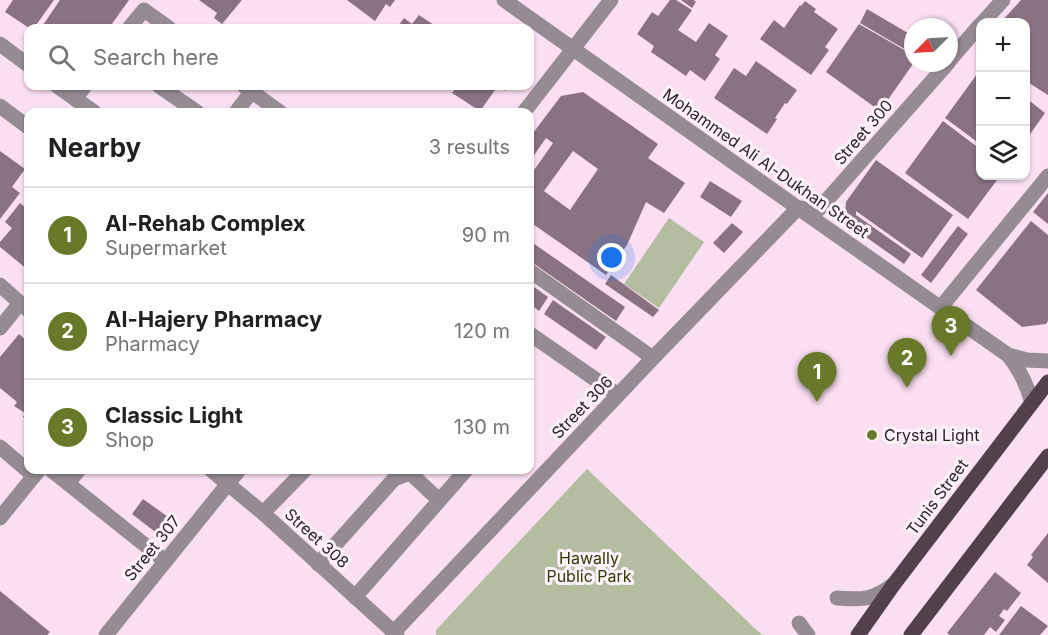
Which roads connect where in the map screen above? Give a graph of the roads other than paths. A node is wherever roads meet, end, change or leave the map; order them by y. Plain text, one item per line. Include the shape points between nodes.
1 (504, 0) edge
2 (611, 0) edge
3 (1003, 0) edge
4 (987, 18) edge
5 (132, 24) edge
6 (164, 24) edge
7 (976, 31) edge
8 (0, 44) edge
9 (573, 49) junction
10 (958, 51) edge
11 (24, 62) edge
12 (939, 72) edge
13 (63, 90) edge
14 (83, 90) edge
15 (165, 90) edge
16 (247, 90) edge
17 (251, 90) edge
18 (75, 99) junction
19 (0, 106) edge
20 (88, 108) edge
21 (191, 108) edge
22 (238, 108) edge
23 (275, 108) edge
24 (527, 108) edge
25 (24, 124) edge
26 (1048, 176) edge
27 (798, 208) junction
28 (534, 274) edge
29 (0, 285) edge
30 (24, 307) edge
31 (941, 307) junction
32 (0, 328) edge
33 (534, 337) edge
34 (1008, 355) junction
35 (653, 358) junction
36 (1048, 361) edge
37 (1048, 382) edge
38 (618, 396) junction
39 (1032, 403) junction
40 (0, 447) edge
41 (1048, 456) edge
42 (24, 464) edge
43 (36, 474) edge
44 (56, 474) edge
45 (76, 474) edge
46 (216, 474) edge
47 (236, 474) edge
48 (301, 474) edge
49 (389, 474) edge
50 (411, 474) edge
51 (462, 474) edge
52 (68, 483) junction
53 (227, 484) junction
54 (439, 500) junction
55 (3, 509) edge
56 (263, 513) junction
57 (165, 561) junction
58 (318, 564) junction
59 (894, 584) junction
60 (355, 597) junction
61 (837, 598) dead end
62 (395, 633) edge
63 (106, 635) edge
64 (858, 635) edge
65 (911, 635) edge

1 - 9 street, Mohammed Ali Al-Dukhan Street
2 - 9 street
3 - 4 street, Street 300
5 - 6 street via 144,9
7 - 10 street, Street 300
8 - 11 street
9 - 24 street
9 - 27 street, Mohammed Ali Al-Dukhan Street
12 - 27 street, Street 300 via 819,209
13 - 18 street
14 - 18 street
15 - 21 street
16 - 22 street
17 - 23 street
18 - 20 street
19 - 25 street
26 - 31 street
27 - 31 street, Mohammed Ali Al-Dukhan Street
27 - 35 street, Street 306
28 - 35 street
29 - 30 street
30 - 32 street
31 - 34 street, Mohammed Ali Al-Dukhan Street
33 - 38 street
34 - 36 street, Mohammed Ali Al-Dukhan Street
34 - 39 street, Mohammed Ali Al-Dukhan Street via 1019,369
35 - 38 street, Street 306
37 - 39 main road, Tunis Street
38 - 62 street, Street 306
39 - 59 main road, Tunis Street
40 - 42 street
41 - 65 main road
43 - 55 street
44 - 52 street
45 - 52 street
46 - 53 street, Street 308
47 - 53 street, Street 307
48 - 56 street
49 - 58 street
50 - 54 street
51 - 54 street
52 - 57 street
53 - 56 street, Street 308
53 - 57 street, Street 307
54 - 60 street
56 - 58 street, Street 308
57 - 63 street, Street 307
58 - 60 street, Street 308
59 - 61 street via 867,599
59 - 64 main road, Tunis Street
60 - 62 street, Street 308

